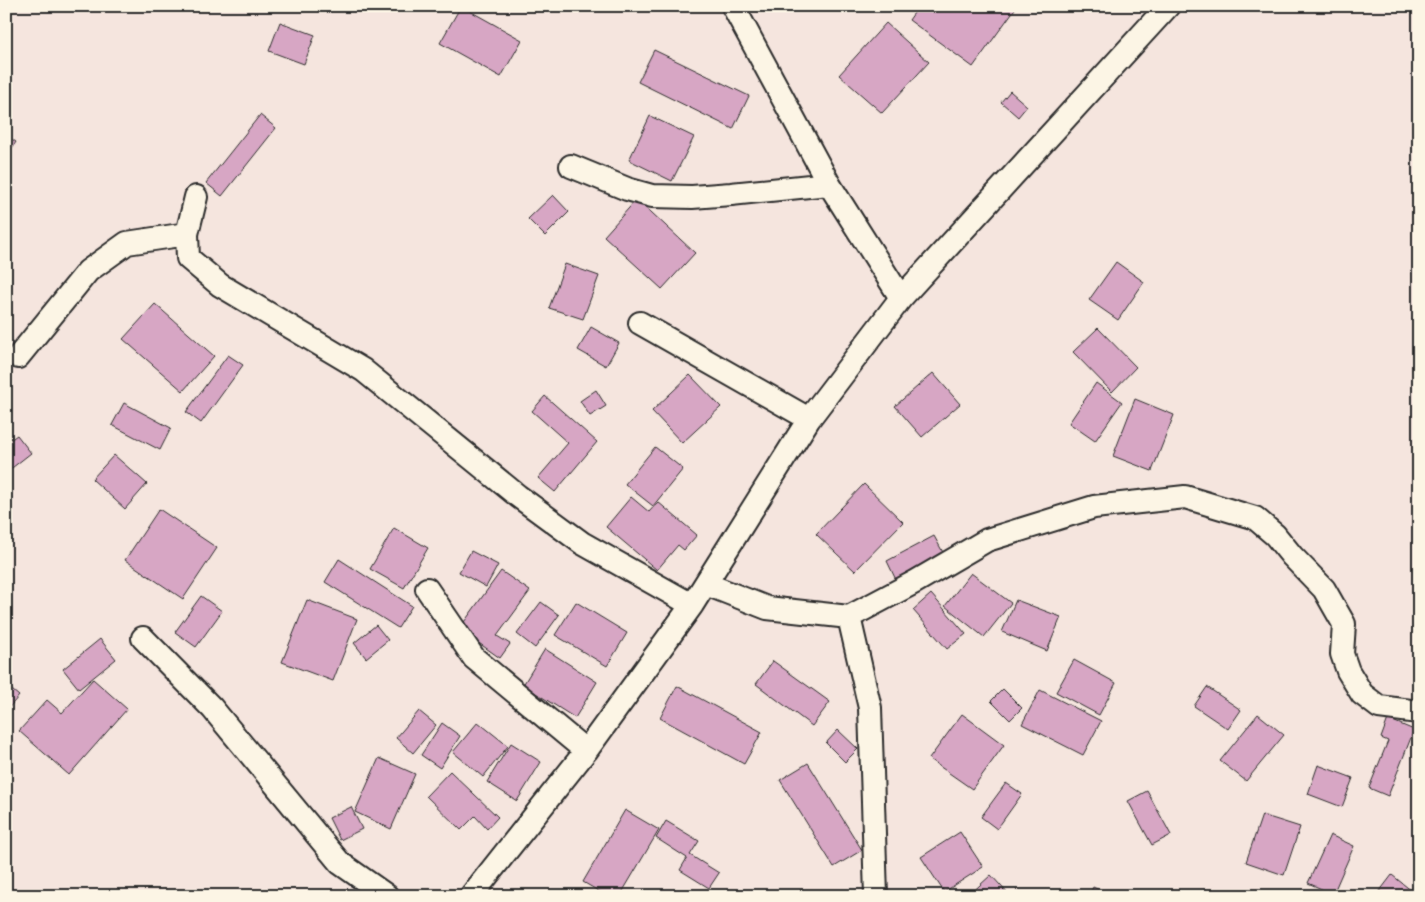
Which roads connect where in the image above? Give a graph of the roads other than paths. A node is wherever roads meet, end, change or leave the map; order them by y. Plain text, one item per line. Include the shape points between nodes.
1 (733, 6) edge
2 (1168, 6) edge
3 (571, 166) dead end
4 (829, 184) junction
5 (196, 197) dead end
6 (187, 234) junction
7 (901, 298) junction
8 (640, 323) dead end
9 (18, 357) dead end
10 (810, 419) junction
11 (706, 584) junction
12 (427, 589) dead end
13 (692, 605) junction
14 (849, 617) junction
15 (143, 638) dead end
16 (1419, 712) edge
17 (586, 751) junction
18 (387, 896) edge
19 (471, 896) edge
20 (876, 896) edge

1 - 4 street
2 - 7 street
3 - 4 street via 652,196 692,197
4 - 7 street
5 - 6 street
6 - 9 street via 127,243 88,271
6 - 13 street via 188,258 220,285 363,370 518,496 582,543
7 - 10 street
8 - 10 street
10 - 11 street
11 - 13 street
11 - 14 street via 767,608
12 - 17 street via 474,658
13 - 17 street
14 - 16 street via 987,540 1094,507 1185,498 1255,518 1275,535 1324,589 1344,624 1342,654 1362,694 1379,707
14 - 20 street via 870,708
15 - 18 street via 212,708 340,863
17 - 19 street

